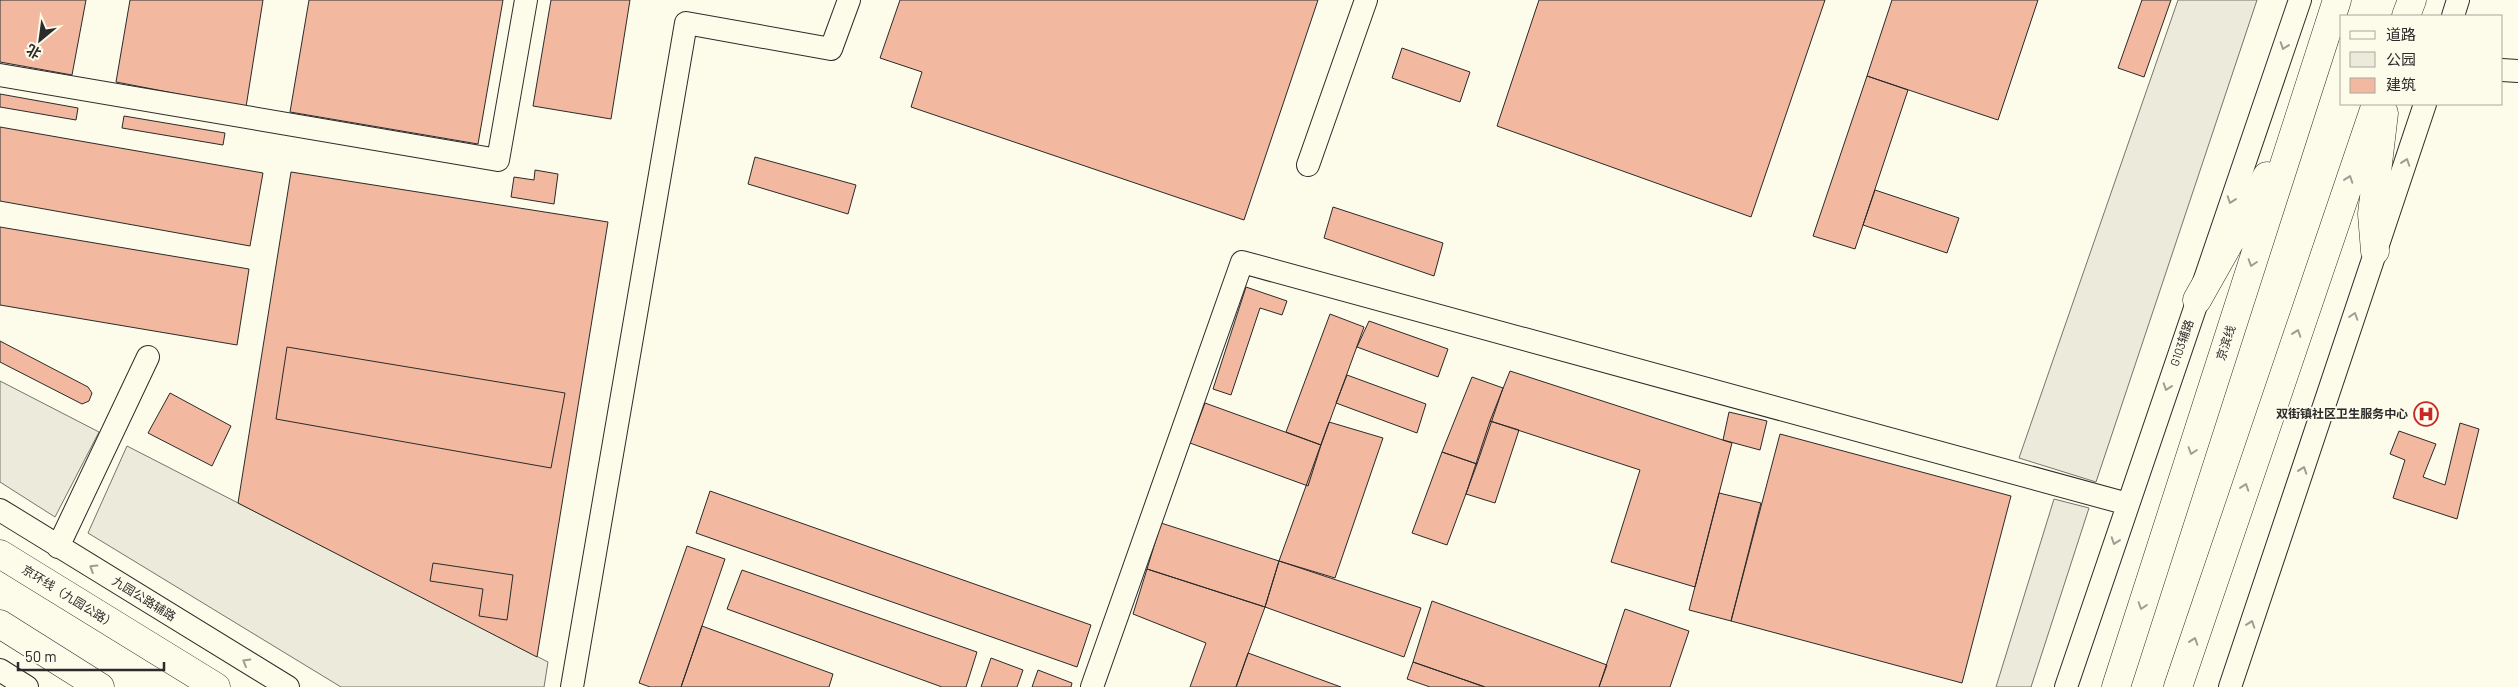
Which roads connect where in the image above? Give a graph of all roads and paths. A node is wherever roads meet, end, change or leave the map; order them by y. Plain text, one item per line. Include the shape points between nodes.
1 (526, 0) edge
2 (849, 0) edge
3 (1366, 0) edge
4 (2300, 0) edge
5 (2337, 0) edge
6 (2412, 0) edge
7 (2458, 0) edge
8 (2406, 15) edge
9 (2453, 15) edge
10 (2503, 70) edge
11 (2518, 71) edge
12 (0, 75) edge
13 (2376, 105) edge
14 (2385, 105) edge
15 (2425, 105) edge
16 (2435, 105) edge
17 (2418, 126) junction
18 (2294, 129) junction
19 (1308, 165) dead end
20 (2375, 251) junction
21 (2197, 300) junction
22 (148, 357) dead end
23 (2128, 504) junction
24 (0, 510) edge
25 (58, 547) junction
26 (0, 554) edge
27 (0, 624) edge
28 (0, 670) edge
29 (27, 687) edge
30 (100, 687) edge
31 (216, 687) edge
32 (288, 687) edge
33 (572, 687) edge
34 (1092, 687) edge
35 (2066, 687) edge
36 (2116, 687) edge
37 (2178, 687) edge
38 (2230, 687) edge

1 - 12 street via 498,160
2 - 33 street via 831,49 686,23
3 - 19 street
4 -> 21 street, G103辅路
5 - 18 highway, 京滨线
6 - 8 highway
7 - 9 street
10 - 11 street
37 -> 13 highway
14 - 20 highway via 2372,214
15 - 17 street
16 - 17 street
20 -> 17 street
18 - 21 highway
18 -> 36 highway, 京滨线
38 -> 20 street
21 -> 23 street, G103辅路
22 - 25 street
23 - 34 street via 1242,262
23 -> 35 street, G103辅路
24 - 25 street, 九园公路辅路
32 -> 25 street, 九园公路辅路
26 - 31 highway, 京环线（九园公路）
27 - 30 highway
28 - 29 street

